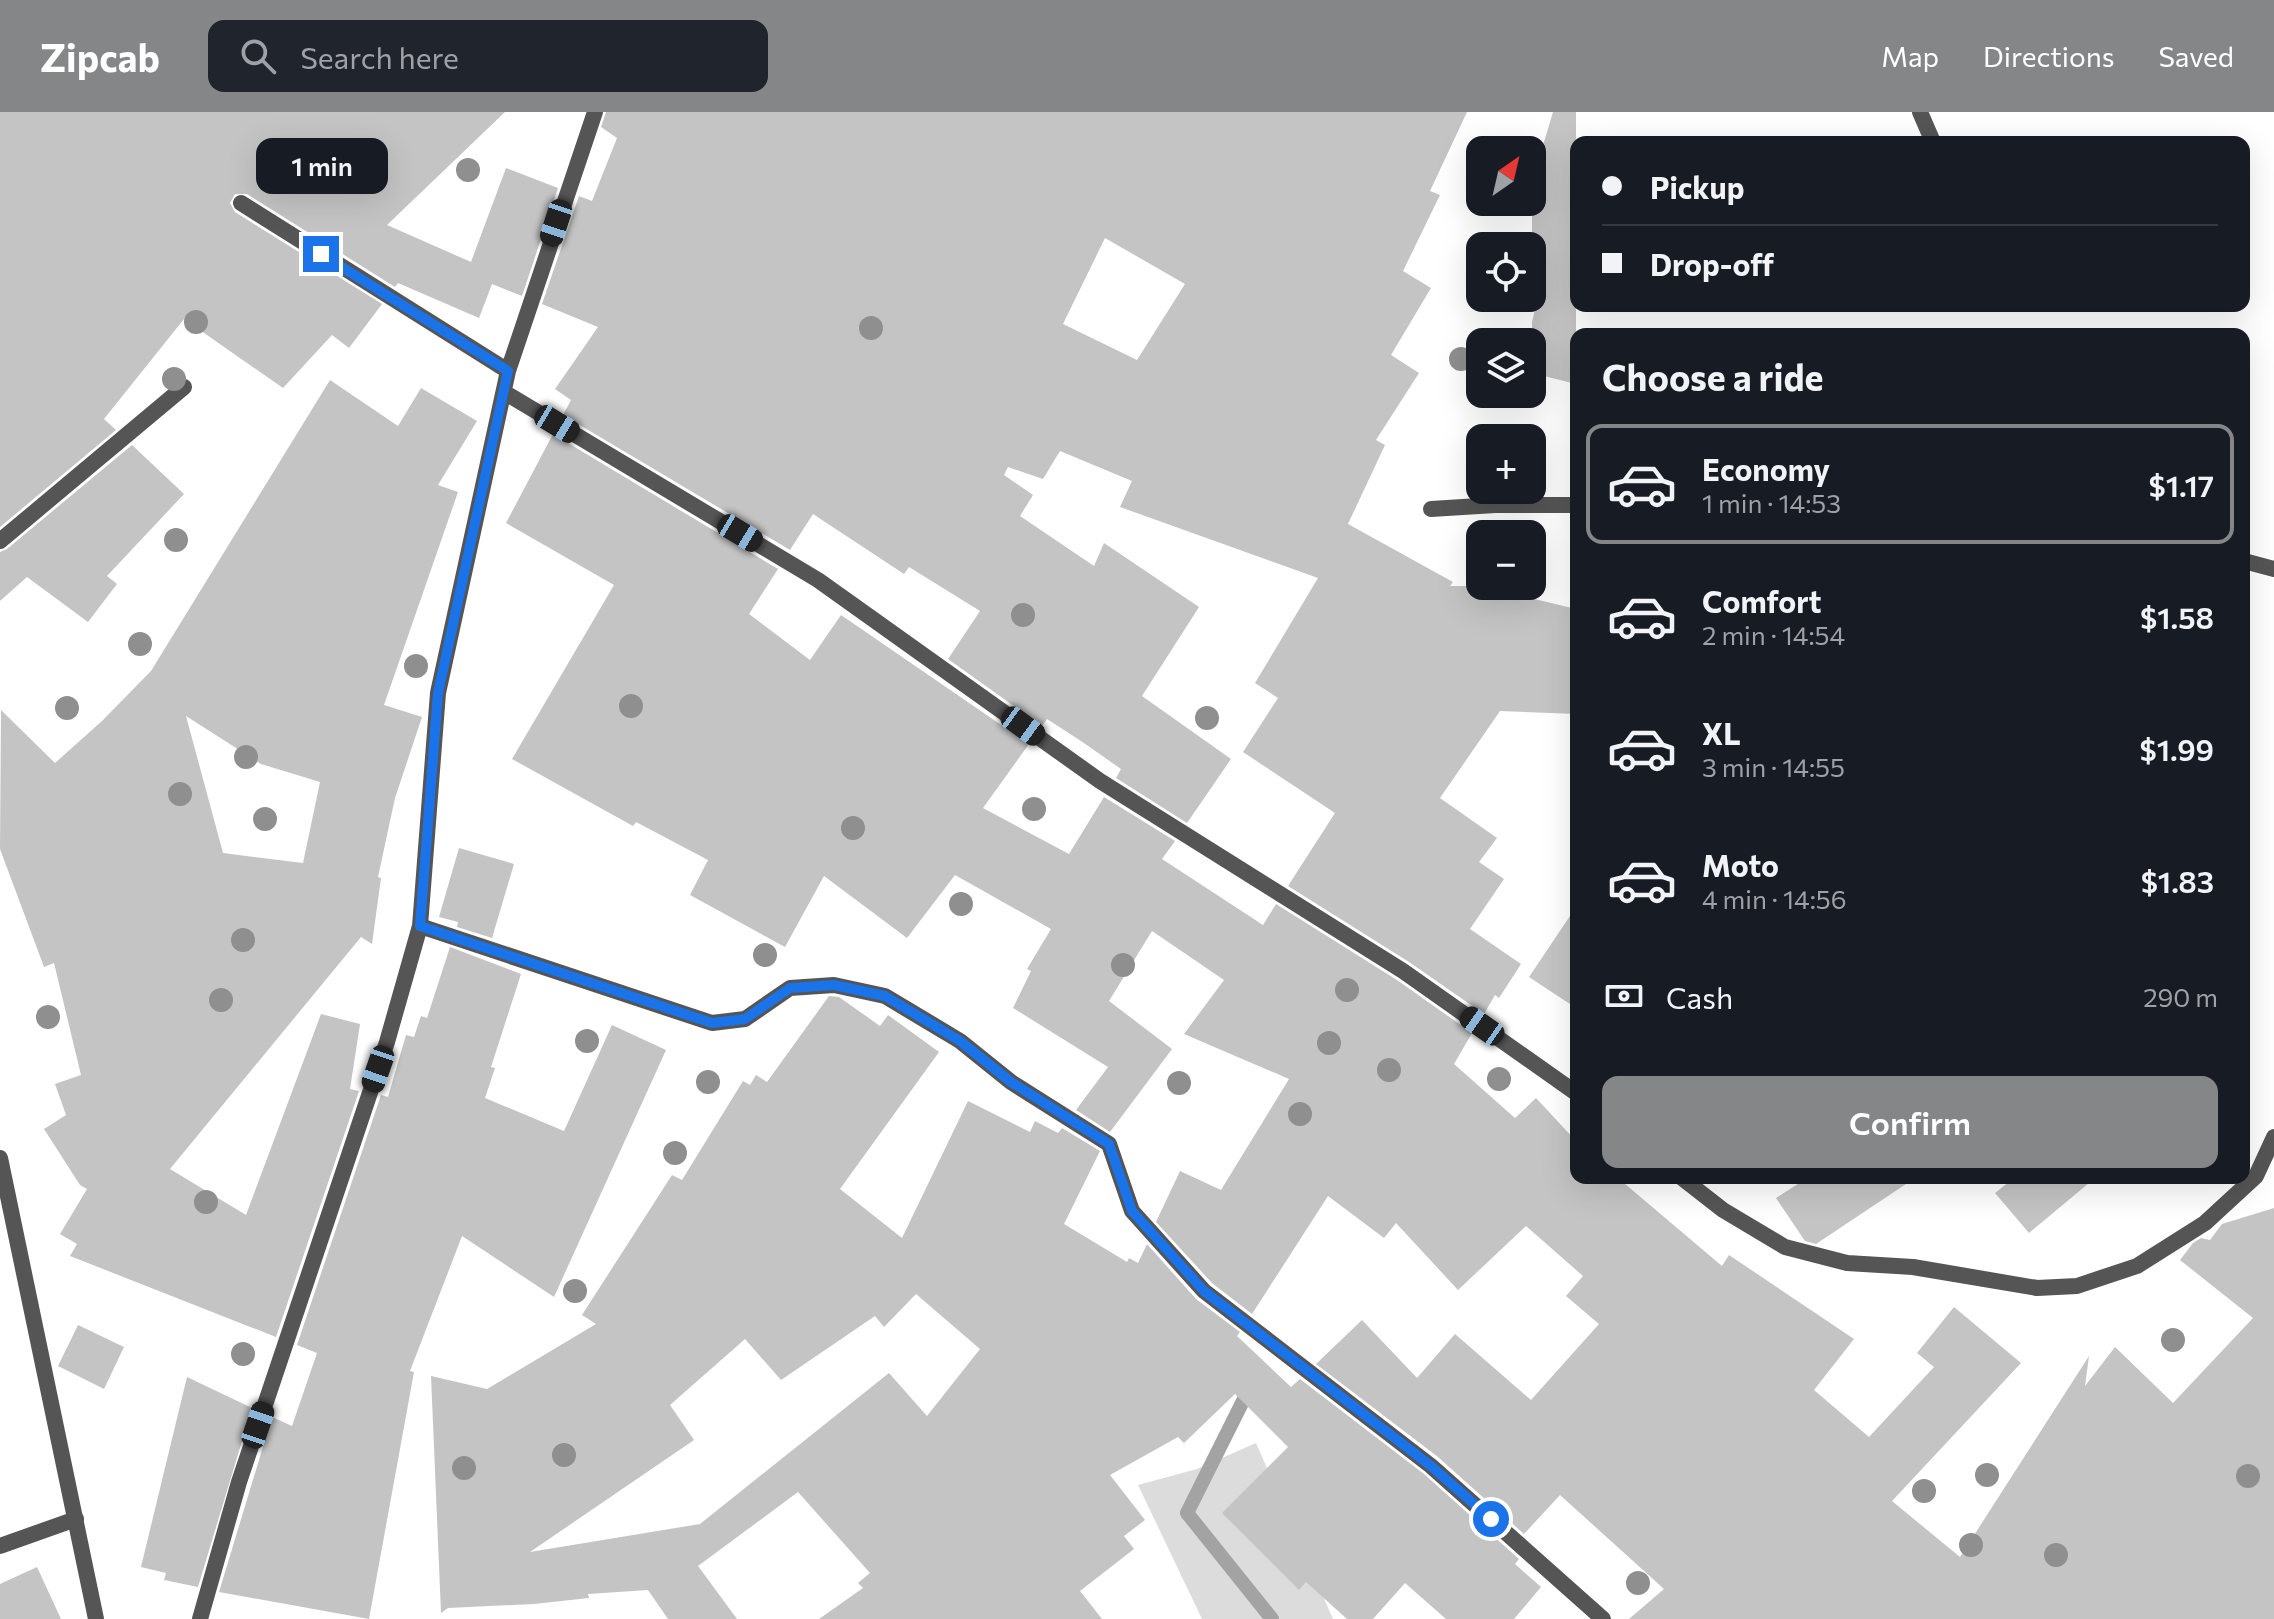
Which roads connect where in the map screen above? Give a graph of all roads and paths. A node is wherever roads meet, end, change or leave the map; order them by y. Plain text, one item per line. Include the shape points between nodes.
1 (595, 112) edge
2 (1920, 112) edge
3 (1930, 136) edge
4 (241, 203) dead end
5 (508, 371) junction
6 (184, 387) dead end
7 (504, 392) junction
8 (1570, 505) edge
9 (1431, 509) dead end
10 (0, 541) edge
11 (2250, 563) edge
12 (2274, 569) edge
13 (420, 926) junction
14 (1570, 1089) edge
15 (2274, 1137) edge
16 (0, 1158) edge
17 (2250, 1182) edge
18 (1690, 1184) edge
19 (2247, 1184) edge
20 (76, 1519) junction
21 (0, 1546) edge
22 (96, 1619) edge
23 (200, 1619) edge
24 (1603, 1619) edge

1 - 5 street
2 - 3 street
4 - 5 street
5 - 7 street
6 - 10 street
7 - 13 street via 438,693
7 - 14 street via 818,580 1100,781 1403,971
8 - 9 street
11 - 12 street
13 - 23 street via 387,1042 239,1482
13 - 24 street via 712,1023 745,1019 790,988 834,985 885,996 1109,1144 1132,1211 1204,1291 1431,1466
15 - 17 street
16 - 20 street
18 - 19 street via 1785,1247 1847,1263 1913,1267 2037,1288 2077,1286 2137,1266 2205,1223
20 - 21 street
20 - 22 street

